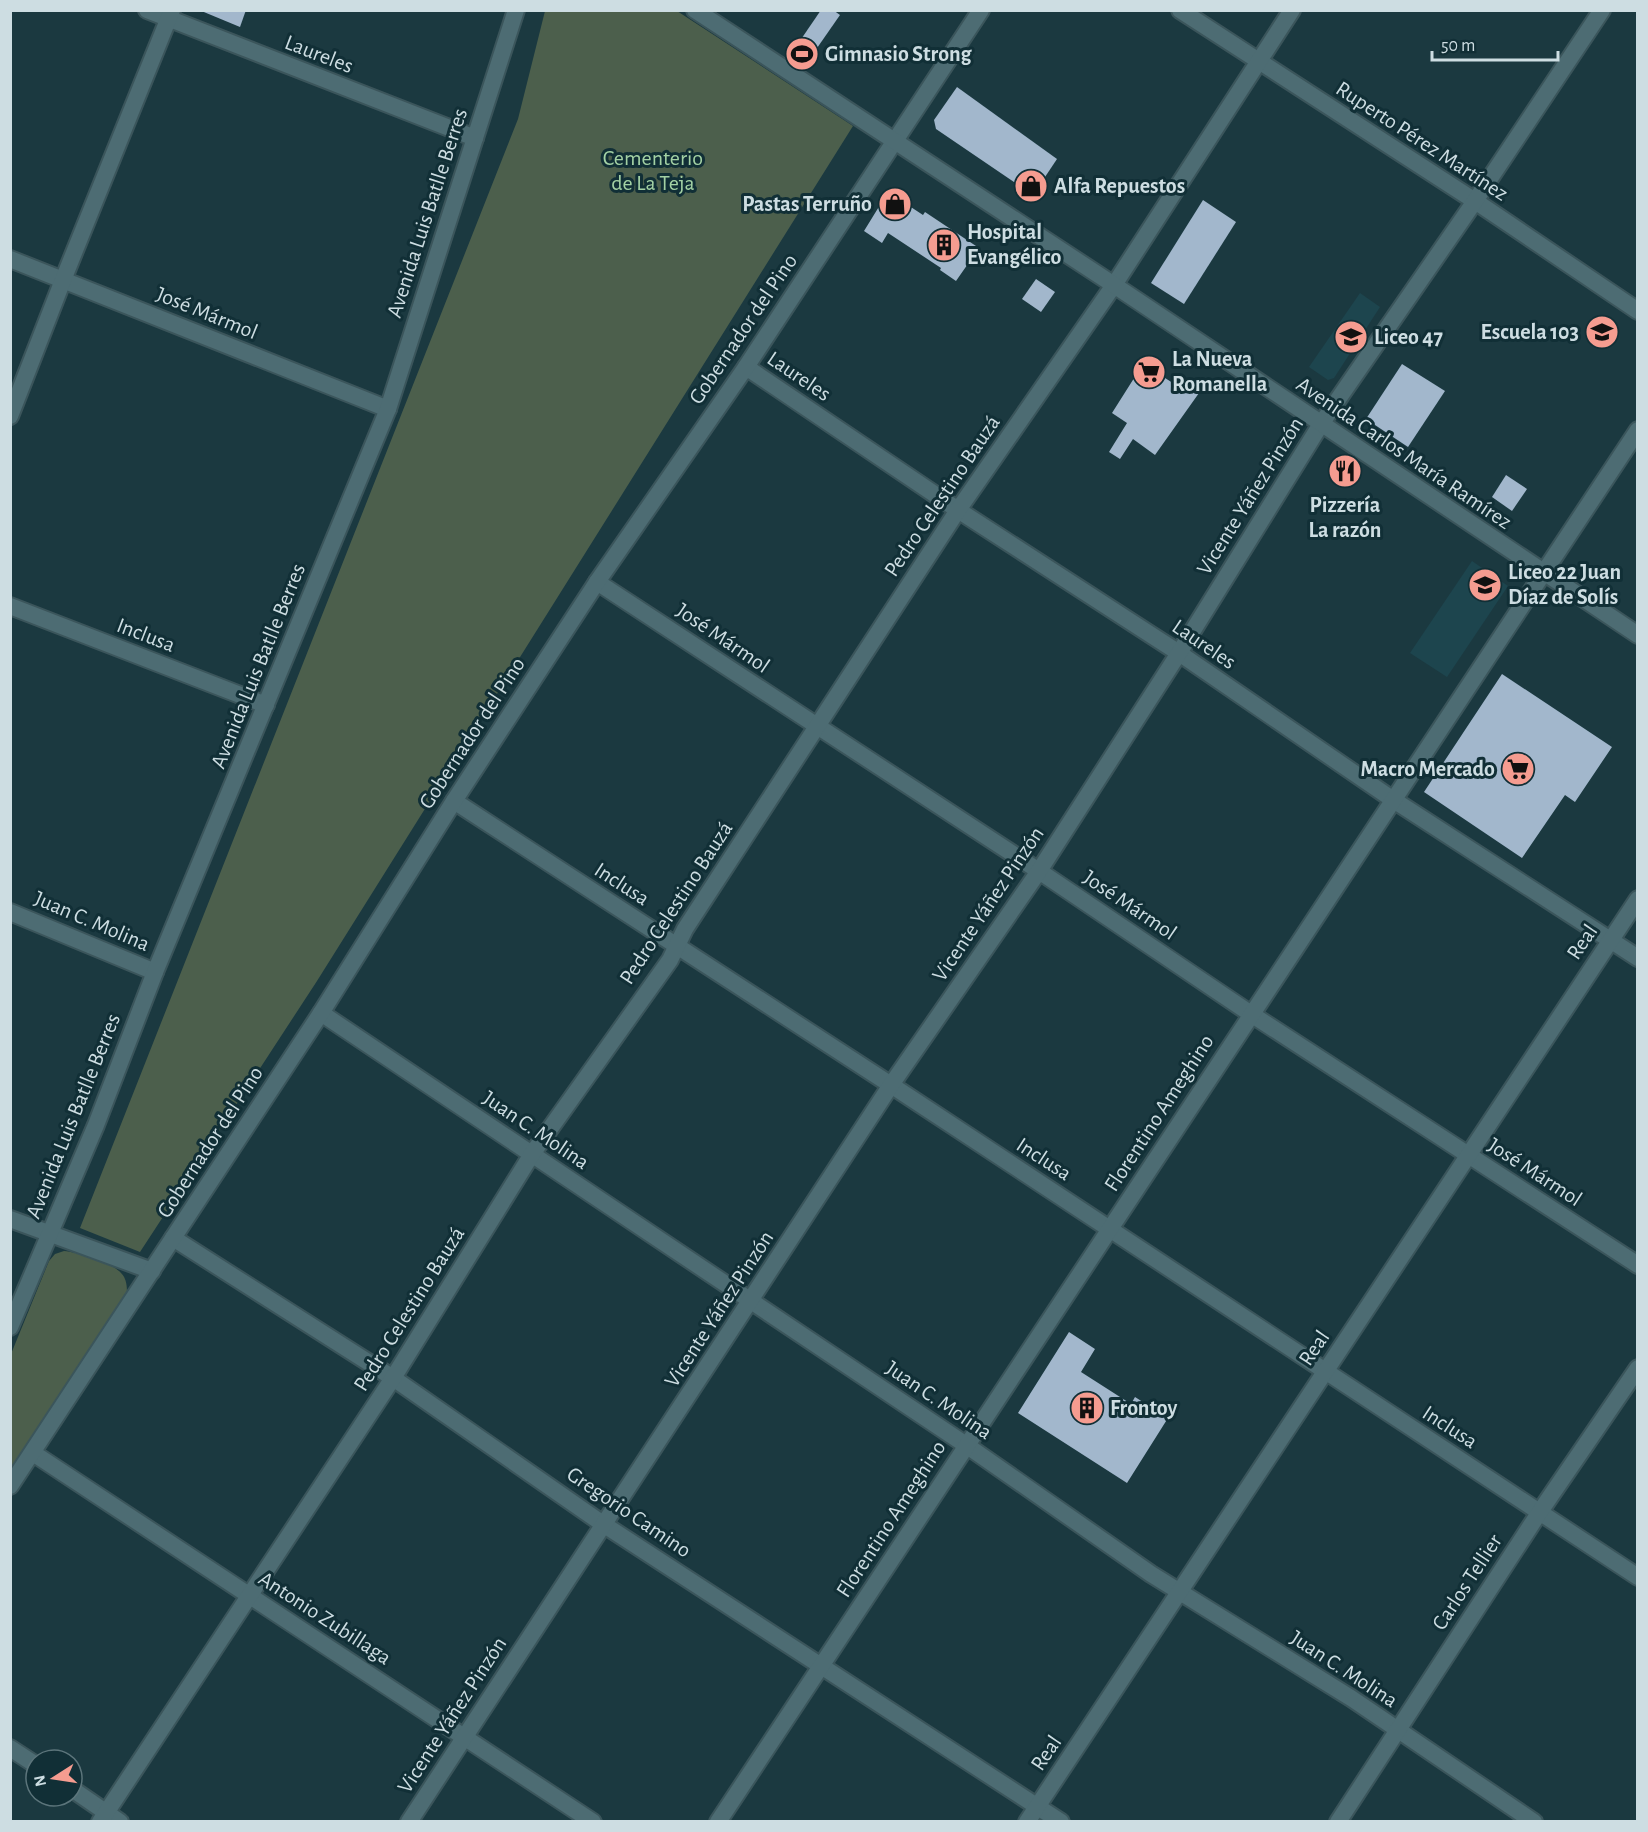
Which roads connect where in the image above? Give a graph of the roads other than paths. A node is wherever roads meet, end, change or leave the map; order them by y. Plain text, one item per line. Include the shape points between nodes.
1 (147, 10) edge
2 (516, 10) edge
3 (695, 10) edge
4 (981, 10) edge
5 (1180, 10) edge
6 (1292, 10) edge
7 (1602, 10) edge
8 (170, 15) edge
9 (1258, 62) junction
10 (475, 138) junction
11 (894, 141) junction
12 (1475, 201) junction
13 (10, 259) edge
14 (63, 280) junction
15 (1114, 285) junction
16 (1638, 311) edge
17 (746, 367) junction
18 (388, 409) junction
19 (10, 417) edge
20 (1321, 424) junction
21 (1638, 430) edge
22 (958, 510) junction
23 (1543, 573) junction
24 (597, 582) junction
25 (10, 606) edge
26 (1638, 635) edge
27 (1179, 653) junction
28 (266, 705) junction
29 (818, 728) junction
30 (1392, 799) junction
31 (454, 801) junction
32 (1039, 871) junction
33 (1638, 899) edge
34 (10, 912) edge
35 (1610, 940) junction
36 (676, 947) junction
37 (1638, 958) edge
38 (155, 972) junction
39 (321, 1013) junction
40 (1251, 1014) junction
41 (891, 1085) junction
42 (532, 1154) junction
43 (1467, 1156) junction
44 (10, 1219) edge
45 (1109, 1229) junction
46 (50, 1234) junction
47 (173, 1238) junction
48 (1638, 1265) edge
49 (152, 1271) junction
50 (751, 1302) junction
51 (10, 1327) edge
52 (1638, 1368) edge
53 (1326, 1372) junction
54 (393, 1378) junction
55 (966, 1445) junction
56 (33, 1453) junction
57 (10, 1486) edge
58 (1539, 1513) junction
59 (603, 1524) junction
60 (1638, 1577) edge
61 (1181, 1591) junction
62 (250, 1596) junction
63 (821, 1665) junction
64 (1397, 1731) junction
65 (465, 1737) junction
66 (10, 1748) edge
67 (24, 1757) edge
68 (84, 1799) edge
69 (1038, 1806) junction
70 (108, 1818) edge
71 (410, 1821) edge
72 (593, 1821) edge
73 (718, 1821) edge
74 (1028, 1821) edge
75 (1062, 1821) edge
76 (1338, 1821) edge
77 (1534, 1821) edge

1 - 8 street, Laureles
2 - 10 street, Avenida Luis Batlle Berres
3 - 11 street, Avenida Carlos María Ramírez
4 - 11 street, Gobernador del Pino
5 - 9 street, Ruperto Pérez Martínez
6 - 9 street, Pedro Celestino Bauzá
7 - 12 street, Vicente Yáñez Pinzón
8 - 10 street, Laureles
8 - 14 street
9 - 12 street, Ruperto Pérez Martínez
9 - 15 street, Pedro Celestino Bauzá
10 - 18 street, Avenida Luis Batlle Berres
11 - 15 street, Avenida Carlos María Ramírez
11 - 17 street, Gobernador del Pino
12 - 16 street, Ruperto Pérez Martínez
12 - 20 street, Vicente Yáñez Pinzón
13 - 14 street, José Mármol
14 - 18 street, José Mármol
14 - 19 street
15 - 20 street, Avenida Carlos María Ramírez
15 - 22 street, Pedro Celestino Bauzá
17 - 22 street, Laureles
17 - 24 street, Gobernador del Pino
18 - 28 street, Avenida Luis Batlle Berres
20 - 23 street, Avenida Carlos María Ramírez
20 - 27 street, Vicente Yáñez Pinzón
21 - 23 street, Florentino Ameghino
22 - 27 street, Laureles
22 - 29 street, Pedro Celestino Bauzá
23 - 26 street, Avenida Carlos María Ramírez
23 - 30 street, Florentino Ameghino
24 - 29 street, José Mármol
24 - 31 street, Gobernador del Pino
25 - 28 street, Inclusa
27 - 30 street, Laureles
27 - 32 street, Vicente Yáñez Pinzón
28 - 38 street, Avenida Luis Batlle Berres
29 - 32 street, José Mármol
29 - 36 street, Pedro Celestino Bauzá
30 - 35 street, Laureles
30 - 40 street, Florentino Ameghino
31 - 36 street, Inclusa
31 - 39 street, Gobernador del Pino
32 - 40 street, José Mármol
32 - 41 street, Vicente Yáñez Pinzón
33 - 35 street, Real
34 - 38 street, Juan C. Molina
35 - 37 street, Laureles
35 - 43 street, Real
36 - 41 street, Inclusa
36 - 42 street, Pedro Celestino Bauzá
38 - 46 street, Avenida Luis Batlle Berres
39 - 42 street, Juan C. Molina
39 - 47 street, Gobernador del Pino
40 - 43 street, José Mármol
40 - 45 street, Florentino Ameghino
41 - 45 street, Inclusa
41 - 50 street, Vicente Yáñez Pinzón
42 - 50 street, Juan C. Molina
42 - 54 street, Pedro Celestino Bauzá
43 - 48 street, José Mármol
43 - 53 street, Real
44 - 46 street
45 - 53 street, Inclusa
45 - 55 street, Florentino Ameghino
46 - 49 street
46 - 51 street, Avenida Luis Batlle Berres
47 - 49 street, Gobernador del Pino
47 - 54 street, Gregorio Camino
49 - 56 street, Gobernador del Pino
50 - 55 street, Juan C. Molina
50 - 59 street, Vicente Yáñez Pinzón
52 - 58 street, Carlos Tellier
53 - 58 street, Inclusa
53 - 61 street, Real
54 - 59 street, Gregorio Camino
54 - 62 street, Pedro Celestino Bauzá
55 - 61 street, Juan C. Molina
55 - 63 street, Florentino Ameghino
56 - 57 street, Gobernador del Pino
56 - 62 street, Antonio Zubillaga
58 - 60 street, Inclusa
58 - 64 street, Carlos Tellier
59 - 63 street, Gregorio Camino
59 - 65 street, Vicente Yáñez Pinzón
61 - 64 street, Juan C. Molina
61 - 69 street, Real
62 - 65 street, Antonio Zubillaga
62 - 70 street, Pedro Celestino Bauzá
63 - 69 street, Gregorio Camino
63 - 73 street, Florentino Ameghino
64 - 76 street, Carlos Tellier
64 - 77 street, Juan C. Molina
65 - 71 street, Vicente Yáñez Pinzón
65 - 72 street, Antonio Zubillaga
66 - 67 street
68 - 70 street
69 - 74 street, Real
69 - 75 street, Gregorio Camino

